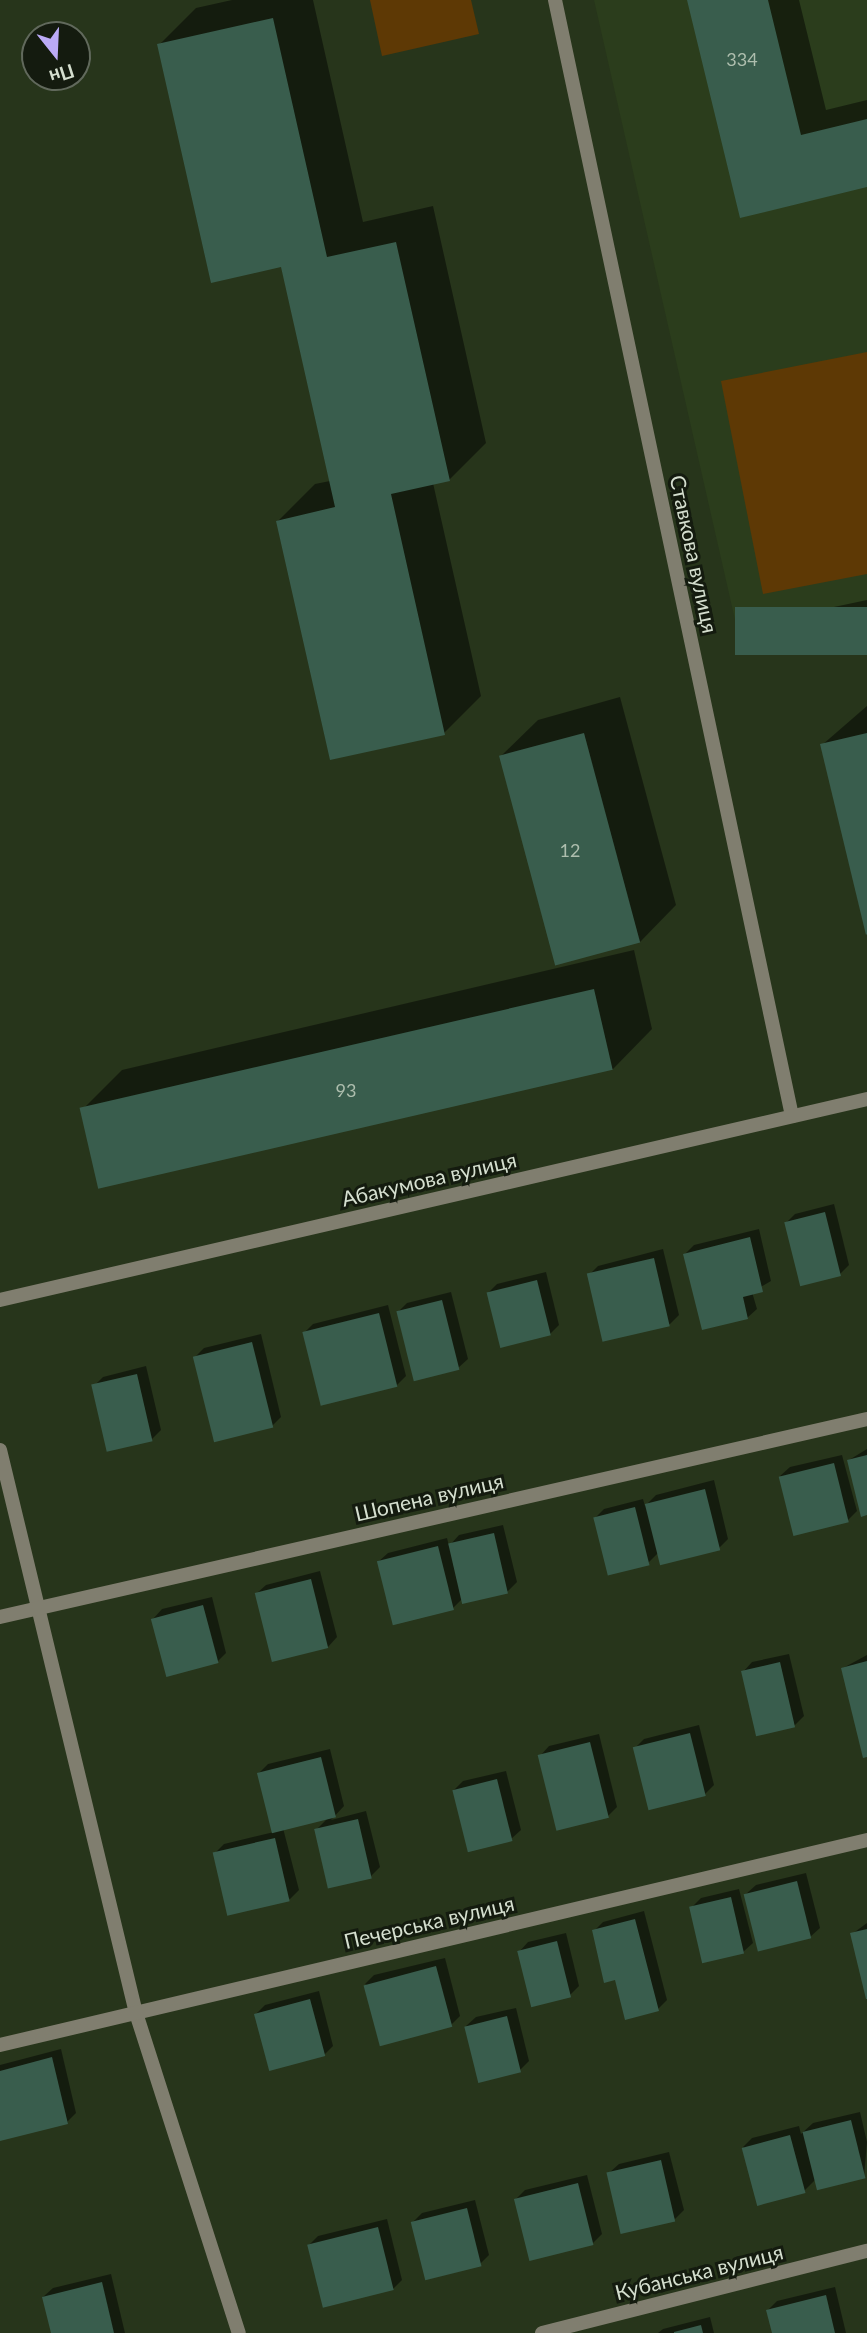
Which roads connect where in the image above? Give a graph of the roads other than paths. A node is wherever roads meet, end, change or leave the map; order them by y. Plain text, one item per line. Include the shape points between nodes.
1 (555, 0) edge
2 (867, 1099) edge
3 (792, 1116) junction
4 (0, 1300) edge
5 (867, 1419) edge
6 (0, 1450) edge
7 (38, 1608) junction
8 (0, 1617) edge
9 (867, 1840) edge
10 (136, 2013) junction
11 (0, 2045) edge
12 (867, 2252) edge
13 (239, 2333) edge
14 (542, 2333) edge

1 - 3 street, Ставкова вулиця
2 - 3 street, Абакумова вулиця
3 - 4 street, Абакумова вулиця
5 - 7 street, Шопена вулиця
6 - 7 street
7 - 8 street, Шопена вулиця
7 - 10 street
9 - 10 street, Печерська вулиця
10 - 11 street, Печерська вулиця
10 - 13 street
12 - 14 street, Кубанська вулиця

